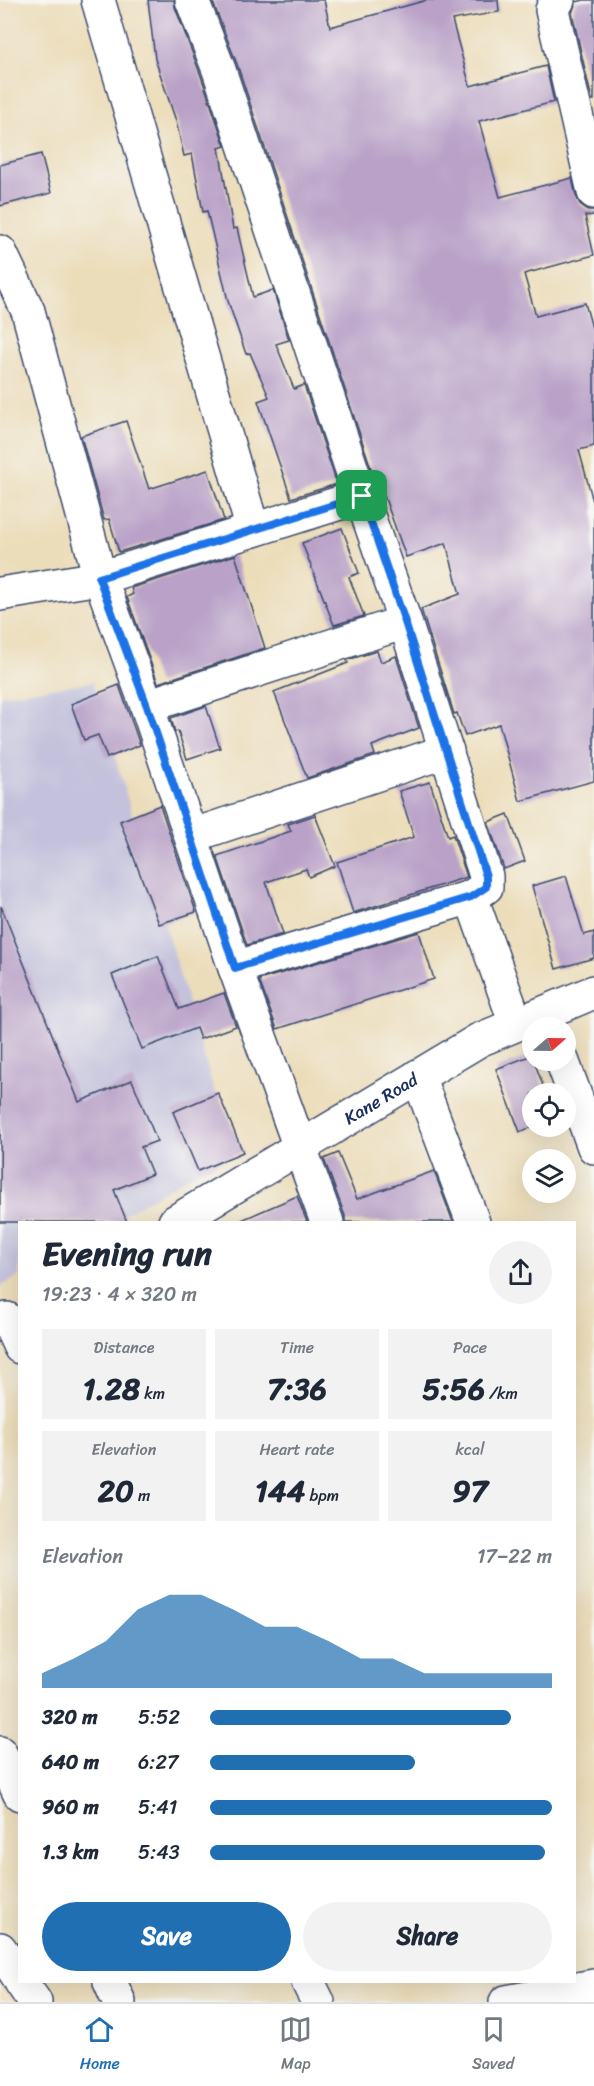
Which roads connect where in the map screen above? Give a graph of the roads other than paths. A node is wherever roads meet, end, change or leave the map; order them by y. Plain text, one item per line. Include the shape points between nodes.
1 (98, 0) edge
2 (192, 0) edge
3 (558, 0) edge
4 (591, 173) edge
5 (0, 252) edge
6 (362, 496) junction
7 (254, 530) junction
8 (99, 578) junction
9 (0, 594) edge
10 (405, 622) junction
11 (147, 706) junction
12 (447, 751) junction
13 (191, 837) junction
14 (471, 897) junction
15 (235, 968) junction
16 (594, 992) edge
17 (534, 1017) edge
18 (546, 1017) edge
19 (522, 1027) edge
20 (566, 1071) edge
21 (418, 1076) junction
22 (594, 1147) edge
23 (299, 1148) junction
24 (178, 1221) edge
25 (327, 1221) edge
26 (473, 1221) edge
27 (0, 1753) edge
28 (18, 1790) edge
29 (0, 1949) edge
30 (18, 1977) edge
31 (22, 1983) edge
32 (110, 1983) edge
33 (308, 1983) edge
34 (594, 1986) edge
35 (35, 2002) edge
36 (119, 2002) edge
37 (318, 2002) edge
38 (506, 2002) edge

1 - 7 street
2 - 6 street
3 - 4 street via 552,10
5 - 8 street via 28,311
6 - 7 street
6 - 10 street
7 - 8 street
8 - 9 street
8 - 11 street
10 - 11 street
10 - 12 street
11 - 13 street
12 - 13 street
12 - 14 street via 486,876 486,887
13 - 15 street
14 - 15 street
14 - 17 street
15 - 23 street
16 - 18 street, Kane Road
19 - 21 street, Kane Road via 479,1040
20 - 22 street
21 - 23 street, Kane Road
21 - 26 street
23 - 24 street, Kane Road
23 - 25 street
27 - 28 street
29 - 30 street
31 - 35 street
32 - 36 street
33 - 37 street
34 - 38 street

